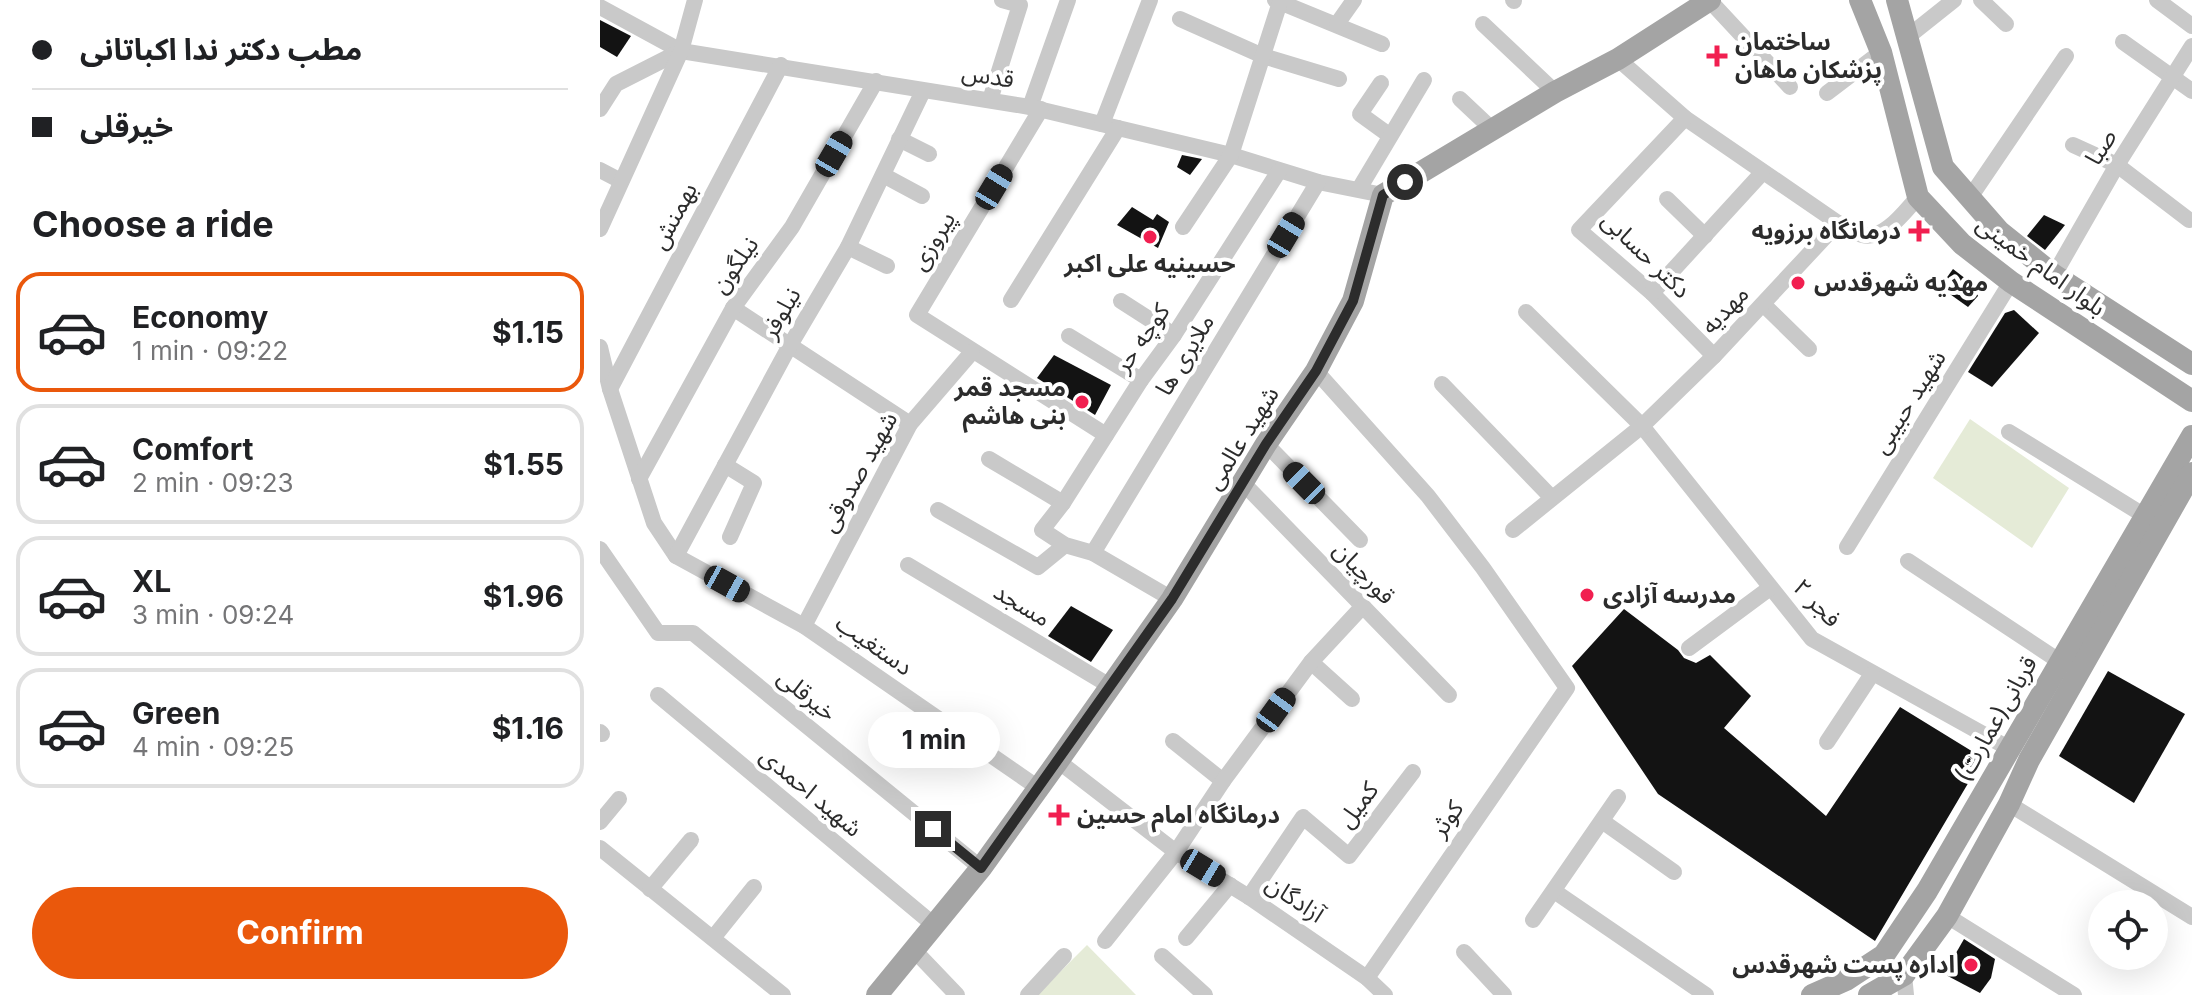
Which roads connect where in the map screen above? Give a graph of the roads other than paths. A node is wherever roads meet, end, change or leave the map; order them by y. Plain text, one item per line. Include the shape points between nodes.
1 (695, 0) edge
2 (1002, 0) edge
3 (1068, 0) edge
4 (1150, 0) edge
5 (1354, 0) edge
6 (1710, 0) edge
7 (1860, 0) edge
8 (1897, 0) edge
9 (1954, 0) edge
10 (1981, 0) edge
11 (2157, 0) edge
12 (1278, 1) edge
13 (600, 7) edge
14 (1180, 19) dead end
15 (1337, 24) junction
16 (1483, 24) dead end
17 (2006, 24) dead end
18 (2192, 26) edge
19 (1905, 39) junction
20 (2123, 42) dead end
21 (1382, 44) dead end
22 (2192, 46) edge
23 (681, 51) junction
24 (1881, 52) junction
25 (1263, 56) junction
26 (2066, 56) dead end
27 (1618, 59) junction
28 (781, 65) junction
29 (600, 76) edge
30 (2172, 78) junction
31 (1339, 79) dead end
32 (1424, 80) dead end
33 (876, 81) junction
34 (1381, 83) dead end
35 (616, 84) junction
36 (1790, 87) dead end
37 (923, 91) junction
38 (2192, 91) edge
39 (1555, 92) junction
40 (1827, 93) dead end
41 (1460, 99) dead end
42 (990, 100) junction
43 (1035, 108) junction
44 (600, 109) edge
45 (1685, 118) junction
46 (1110, 126) junction
47 (1494, 131) junction
48 (1389, 135) junction
49 (899, 139) junction
50 (2073, 145) dead end
51 (929, 154) dead end
52 (1231, 155) junction
53 (2117, 165) junction
54 (600, 170) edge
55 (1279, 171) junction
56 (1762, 173) junction
57 (883, 175) junction
58 (621, 181) junction
59 (1318, 182) junction
60 (1359, 189) junction
61 (1383, 195) junction
62 (922, 196) dead end
63 (1918, 197) junction
64 (1667, 199) dead end
65 (1969, 199) junction
66 (2189, 220) dead end
67 (1838, 223) junction
68 (1183, 227) dead end
69 (600, 229) edge
70 (1705, 236) junction
71 (848, 247) junction
72 (887, 266) dead end
73 (2054, 275) junction
74 (2011, 282) junction
75 (1652, 293) junction
76 (1011, 300) dead end
77 (1121, 301) dead end
78 (1764, 305) junction
79 (733, 308) junction
80 (1526, 312) dead end
81 (1174, 335) junction
82 (1069, 336) dead end
83 (600, 347) edge
84 (789, 347) junction
85 (1809, 349) dead end
86 (972, 352) junction
87 (1714, 356) junction
88 (2192, 364) edge
89 (1316, 371) junction
90 (1141, 380) junction
91 (1442, 384) dead end
92 (610, 389) junction
93 (2192, 401) edge
94 (910, 424) junction
95 (1642, 426) junction
96 (2009, 432) dead end
97 (1106, 435) junction
98 (2192, 436) edge
99 (1266, 444) junction
100 (989, 459) dead end
101 (725, 465) junction
102 (2192, 473) edge
103 (639, 479) junction
104 (1244, 484) junction
105 (1552, 498) junction
106 (1063, 503) junction
107 (938, 510) dead end
108 (2145, 516) junction
109 (1513, 530) dead end
110 (730, 537) dead end
111 (1360, 540) dead end
112 (1065, 545) junction
113 (1847, 547) dead end
114 (600, 549) edge
115 (1093, 553) junction
116 (676, 556) junction
117 (1908, 561) dead end
118 (908, 565) dead end
119 (1770, 588) junction
120 (1172, 599) junction
121 (1363, 606) junction
122 (804, 626) junction
123 (1689, 648) dead end
124 (2059, 661) junction
125 (1311, 662) junction
126 (1872, 674) junction
127 (1110, 686) junction
128 (658, 695) dead end
129 (1449, 695) dead end
130 (1352, 699) dead end
131 (1173, 741) dead end
132 (1827, 742) dead end
133 (2019, 754) junction
134 (1058, 761) junction
135 (1413, 772) dead end
136 (1223, 781) junction
137 (1037, 787) junction
138 (1618, 797) dead end
139 (619, 799) dead end
140 (2009, 804) junction
141 (1602, 821) junction
142 (600, 822) edge
143 (691, 840) dead end
144 (600, 848) edge
145 (1176, 852) junction
146 (981, 868) junction
147 (1674, 872) dead end
148 (1230, 885) junction
149 (754, 887) dead end
150 (650, 889) junction
151 (1554, 891) junction
152 (1249, 897) junction
153 (1947, 916) junction
154 (2192, 917) edge
155 (1533, 920) dead end
156 (934, 925) junction
157 (713, 938) junction
158 (1186, 938) dead end
159 (1105, 941) dead end
160 (913, 949) junction
161 (1464, 952) dead end
162 (1884, 955) junction
163 (1064, 956) dead end
164 (1162, 956) dead end
165 (1367, 978) junction
166 (1905, 985) edge
167 (783, 995) edge
168 (877, 995) edge
169 (957, 995) edge
170 (1028, 995) edge
171 (1205, 995) edge
172 (1385, 995) edge
173 (1504, 995) edge
174 (1706, 995) edge
175 (1812, 995) edge
176 (1869, 995) edge
177 (2074, 995) edge

1 - 23 street
2 - 42 street via 1020,5
3 - 43 street, پیروزی
4 - 46 street
5 - 15 street
6 - 27 main road
6 - 36 street
7 - 24 main road, بلوار امام خمینی
8 - 19 main road, بلوار امام خمینی
9 - 19 street
10 - 17 street
11 - 18 street
12 - 15 street
12 - 25 street
13 - 23 street
14 - 25 street
15 - 21 street
16 - 39 street
19 - 65 main road, بلوار امام خمینی via 1943,167
20 - 30 street
22 - 30 street, صبا
23 - 28 street, قدس
23 - 35 street
23 - 58 street
24 - 40 street
24 - 63 main road, بلوار امام خمینی
25 - 31 street
25 - 52 street
26 - 65 street
27 - 39 main road
27 - 45 street
28 - 33 street, قدس
28 - 92 street, بهمنش
29 - 35 street
30 - 38 street
30 - 53 street, صبا
32 - 48 street
33 - 37 street, قدس
33 - 79 street, نیلگون via 792,227
34 - 48 street via 1360,114
35 - 44 street
37 - 42 street, قدس
37 - 49 street, نیلوفر
39 - 47 main road
41 - 47 street
42 - 43 street, قدس
43 - 46 street, قدس
43 - 86 street, پیروزی via 917,315
45 - 56 street
45 - 75 street, دکتر حسابی via 1579,230
46 - 52 street, قدس
46 - 76 street
47 - 61 main road
48 - 60 street
49 - 51 street
49 - 57 street, نیلوفر
50 - 53 street
52 - 55 street, قدس
52 - 68 street
53 - 66 street
53 - 73 street, صبا
54 - 58 street
55 - 59 street, قدس
55 - 81 street, کوچه حر
56 - 67 street
56 - 70 street
57 - 62 street
57 - 71 street, نیلوفر
58 - 69 street
59 - 60 street, قدس
59 - 115 street, ملایری ها
60 - 61 street, قدس
61 - 89 main road, شهید عالمی via 1353,301
63 - 67 street via 1877,235 1863,236
63 - 74 main road, بلوار امام خمینی via 1962,244
64 - 70 street
65 - 73 main road, بلوار امام خمینی
67 - 78 street, مهدیه
70 - 75 street
71 - 72 street
71 - 84 street, نیلوفر
73 - 88 main road, بلوار امام خمینی
74 - 93 main road, بلوار امام خمینی
74 - 113 street, شهید حبیبی
75 - 87 street, دکتر حسابی
77 - 81 street
78 - 85 street
78 - 87 street, مهدیه
79 - 84 street
79 - 103 street, نیلگون
80 - 95 street, فجر ۲
81 - 90 street, کوچه حر
82 - 90 street
83 - 92 street
84 - 94 street
84 - 101 street, نیلوفر
86 - 94 street, شهید صدوقی
86 - 97 street
87 - 95 street, مهدیه
89 - 99 main road, شهید عالمی
89 - 165 street, کوثر via 1428,496 1567,688
90 - 97 street, کوچه حر
91 - 105 street
92 - 103 street
94 - 122 street, شهید صدوقی
95 - 105 street, مهدیه
95 - 119 street, فجر ۲
96 - 108 street
97 - 106 street, کوچه حر
98 - 108 main road, (عمارت)قربانی
99 - 104 main road, شهید عالمی
99 - 111 street
100 - 106 street
101 - 110 street via 754,483
101 - 116 street, نیلوفر
102 - 133 main road, (عمارت)قربانی
103 - 116 street via 654,523
104 - 120 main road, شهید عالمی
104 - 121 street, قورچیان
105 - 109 street, مهدیه
106 - 112 street, کوچه حر via 1042,530
107 - 112 street via 1038,567
108 - 124 main road, (عمارت)قربانی
112 - 115 street
114 - 146 street, خیرقلی via 658,633 693,633
115 - 120 street
116 - 122 street, دستغیب
117 - 124 street
118 - 127 street, مسجد
119 - 123 street
119 - 126 street, فجر ۲ via 1812,639
120 - 127 main road, شهید عالمی
121 - 125 street
121 - 129 street, قورچیان
122 - 137 street, دستغیب
124 - 133 main road, (عمارت)قربانی
125 - 130 street
125 - 136 street
126 - 132 street
126 - 133 street, فجر ۲
127 - 134 main road, شهید عالمی
128 - 156 street, شهید احمدی
131 - 136 street
133 - 140 main road, (عمارت)قربانی
133 - 162 main road, (عمارت)قربانی
134 - 137 main road, شهید عالمی
134 - 145 street, آزادگان
135 - 152 street, کمیل via 1349,856 1303,817
136 - 145 street
137 - 146 main road, شهید عالمی
138 - 141 street
139 - 142 street
140 - 153 main road, (عمارت)قربانی
140 - 154 street
141 - 147 street
141 - 151 street
143 - 150 street
144 - 150 street
145 - 148 street, آزادگان
145 - 159 street
146 - 156 main road, شهید عالمی
148 - 152 street, آزادگان
148 - 158 street
149 - 157 street
150 - 157 street
151 - 155 street
151 - 174 street
152 - 165 street, آزادگان
153 - 166 main road, (عمارت)قربانی
153 - 177 street
156 - 160 main road, شهید عالمی
157 - 167 street
160 - 168 main road, شهید عالمی
160 - 169 street
161 - 173 street
162 - 166 main road
162 - 175 main road, (عمارت)قربانی
163 - 170 street
164 - 171 street
165 - 172 street, آزادگان
166 - 176 main road, (عمارت)قربانی

